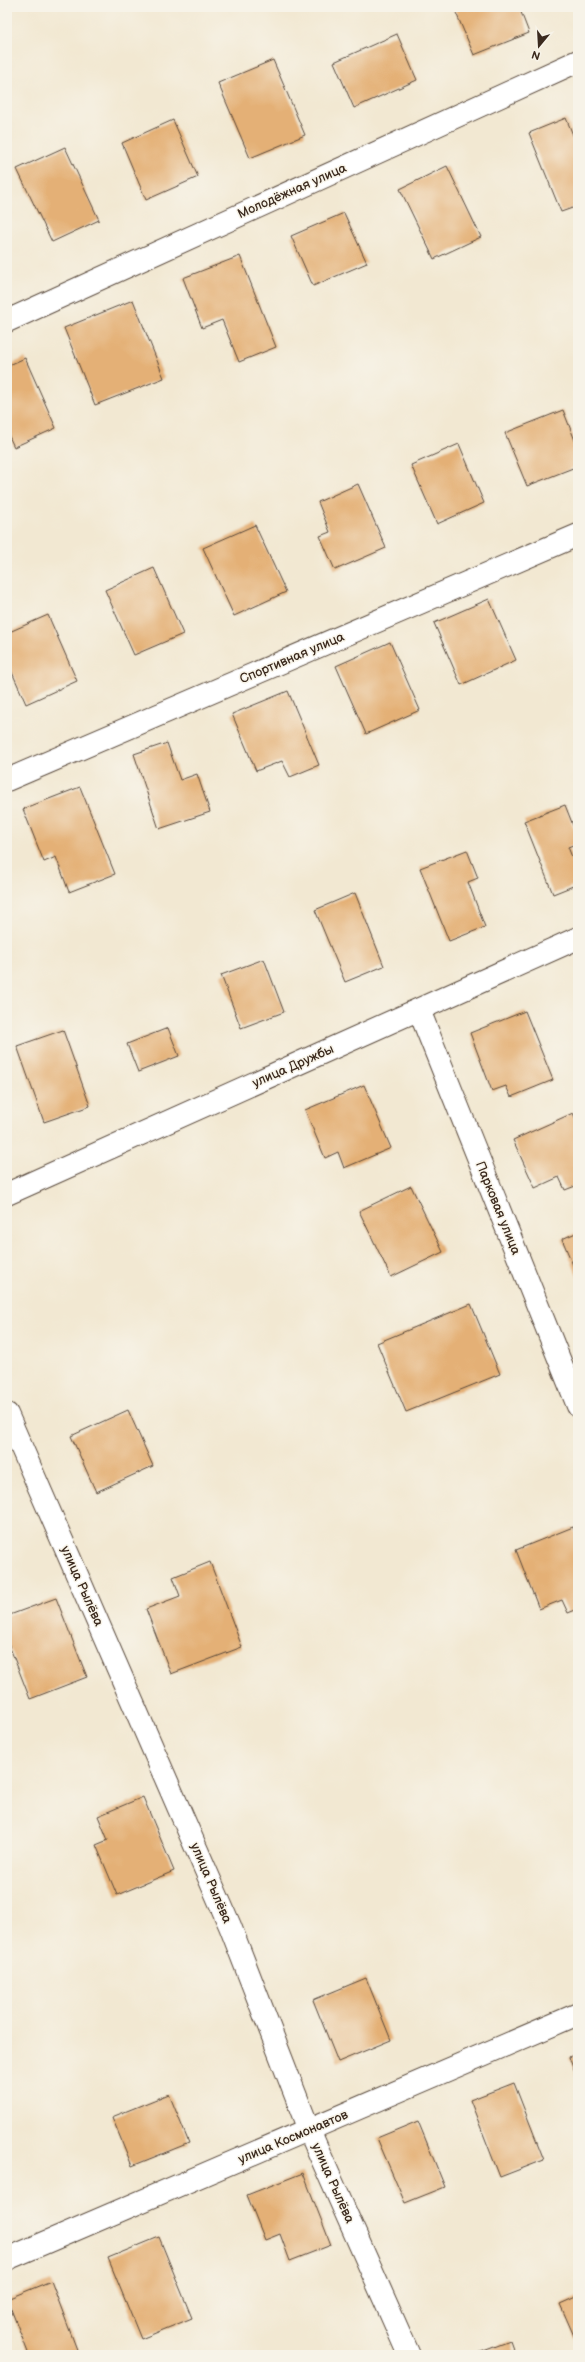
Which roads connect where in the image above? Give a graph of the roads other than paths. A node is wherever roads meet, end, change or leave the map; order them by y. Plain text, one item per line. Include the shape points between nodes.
1 (578, 61) edge
2 (7, 321) edge
3 (578, 536) edge
4 (7, 780) edge
5 (578, 938) edge
6 (419, 1010) junction
7 (7, 1194) edge
8 (578, 1406) edge
9 (7, 1414) edge
10 (578, 2014) edge
11 (309, 2130) junction
12 (7, 2259) edge
13 (409, 2355) edge

1 - 2 street, Молодёжная улица
3 - 4 street, Спортивная улица
5 - 6 street, улица Дружбы
6 - 7 street, улица Дружбы
6 - 8 street, Парковая улица
9 - 11 street, улица Рылёва via 230,1926
10 - 11 street, улица Космонавтов
11 - 12 street, улица Космонавтов
11 - 13 street, улица Рылёва

